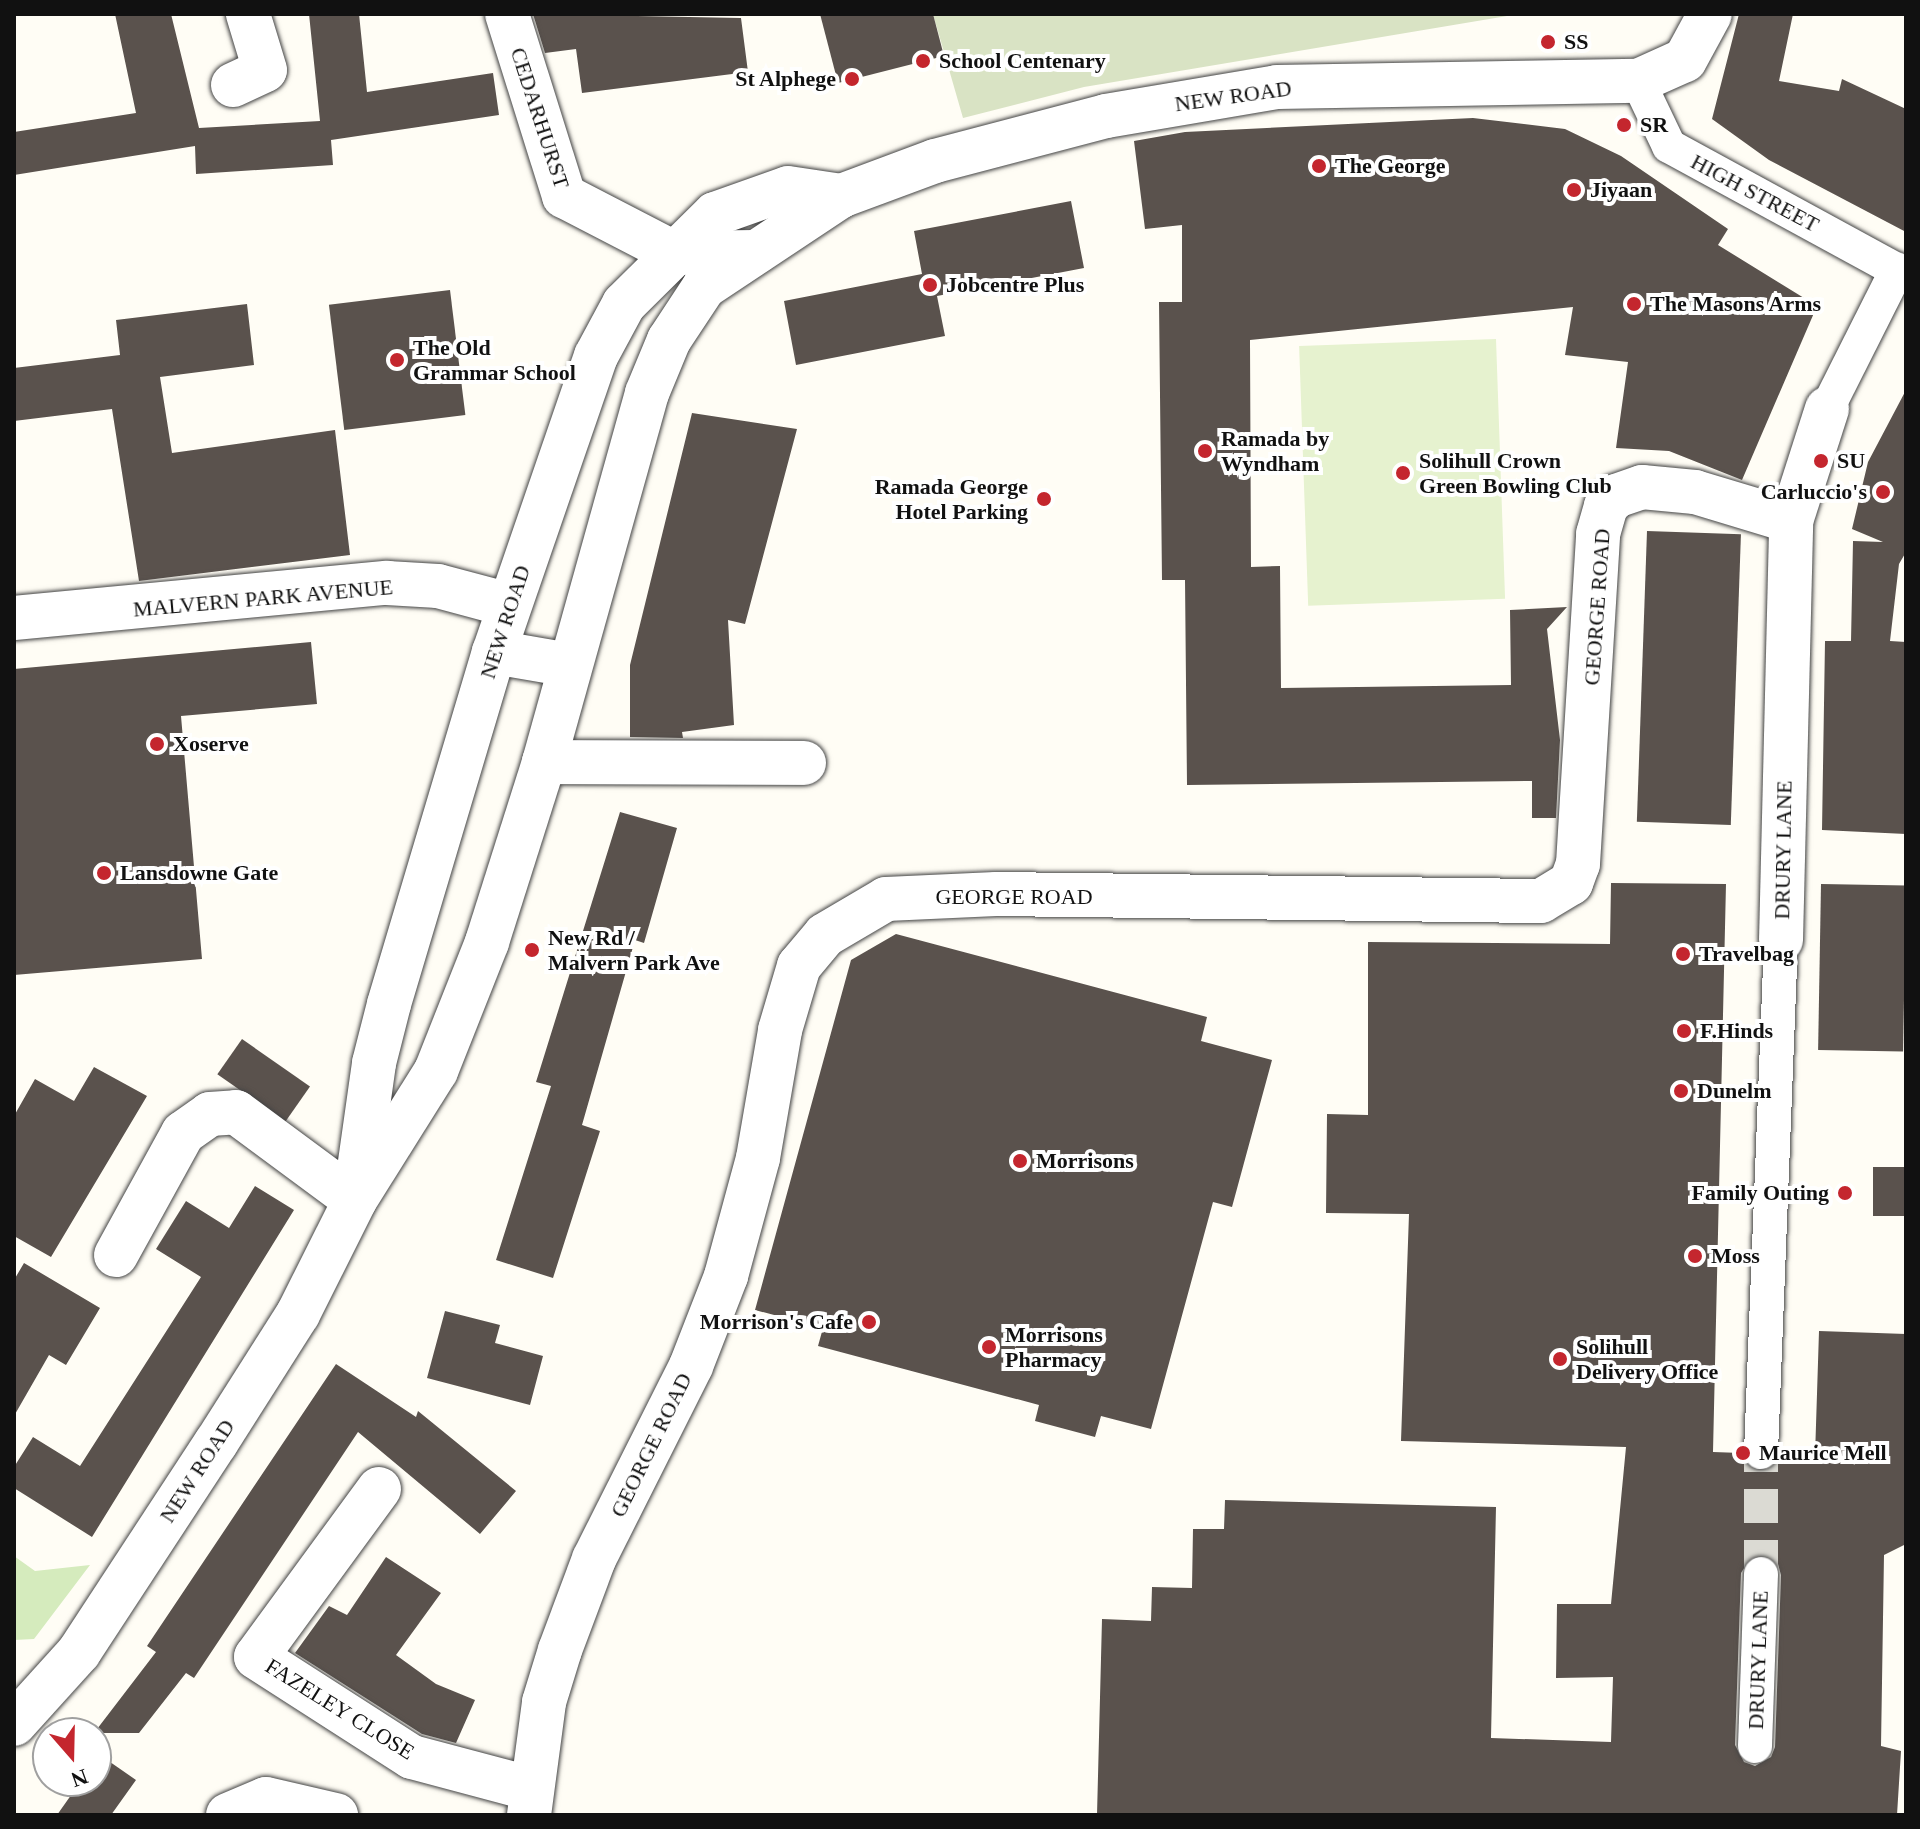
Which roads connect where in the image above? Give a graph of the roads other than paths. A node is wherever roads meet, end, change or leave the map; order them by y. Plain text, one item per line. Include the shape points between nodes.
1 (248, 14) edge
2 (507, 14) edge
3 (1710, 14) edge
4 (1638, 81) junction
5 (233, 85) dead end
6 (841, 196) junction
7 (756, 252) junction
8 (674, 253) junction
9 (1902, 273) edge
10 (1827, 409) joint
11 (1791, 521) junction
12 (509, 605) junction
13 (14, 618) edge
14 (494, 652) junction
15 (569, 665) junction
16 (544, 762) junction
17 (804, 763) dead end
18 (1781, 940) joint
19 (389, 1004) junction
20 (455, 1023) junction
21 (355, 1200) junction
22 (116, 1255) dead end
23 (1761, 1452) tunnel mouth
24 (379, 1489) dead end
25 (1761, 1574) tunnel mouth
26 (14, 1724) edge
27 (1755, 1746) dead end
28 (531, 1802) edge
29 (228, 1815) edge
30 (336, 1815) edge

1 - 5 street via 265,70
2 - 8 street, CEDARHURST via 564,196
3 - 4 street via 1685,60
4 - 6 street, NEW ROAD via 1277,87 1106,116 935,161
4 - 9 street, HIGH STREET via 1669,146
6 - 7 street, NEW ROAD
6 - 8 street, NEW ROAD via 788,188 715,214
7 - 8 street
7 - 15 street, NEW ROAD via 704,287 669,340 647,393
8 - 12 street, NEW ROAD via 624,304 596,356
9 - 10 street, DRURY LANE
10 - 11 street, DRURY LANE
11 - 18 street, DRURY LANE
11 - 28 street, GEORGE ROAD via 1695,492 1642,487 1606,506 1598,534 1578,864 1571,883 1541,901 996,894 886,899 825,935 799,966 780,1030 758,1158 726,1276 691,1366 594,1559 560,1650 544,1702
12 - 13 street, MALVERN PARK AVENUE via 438,586 387,583
12 - 14 street, NEW ROAD
14 - 15 street
14 - 19 street, NEW ROAD
15 - 16 street, NEW ROAD
16 - 17 street
16 - 20 street, NEW ROAD
18 - 23 street, DRURY LANE
19 - 20 street
19 - 21 street, NEW ROAD via 374,1063
20 - 21 street, NEW ROAD via 436,1071
21 - 22 street via 236,1112 210,1114 183,1133
21 - 26 street, NEW ROAD via 298,1314 216,1443 79,1652
24 - 28 street, FAZELEY CLOSE via 256,1657 412,1757
25 - 27 street, DRURY LANE
29 - 30 street via 266,1799

